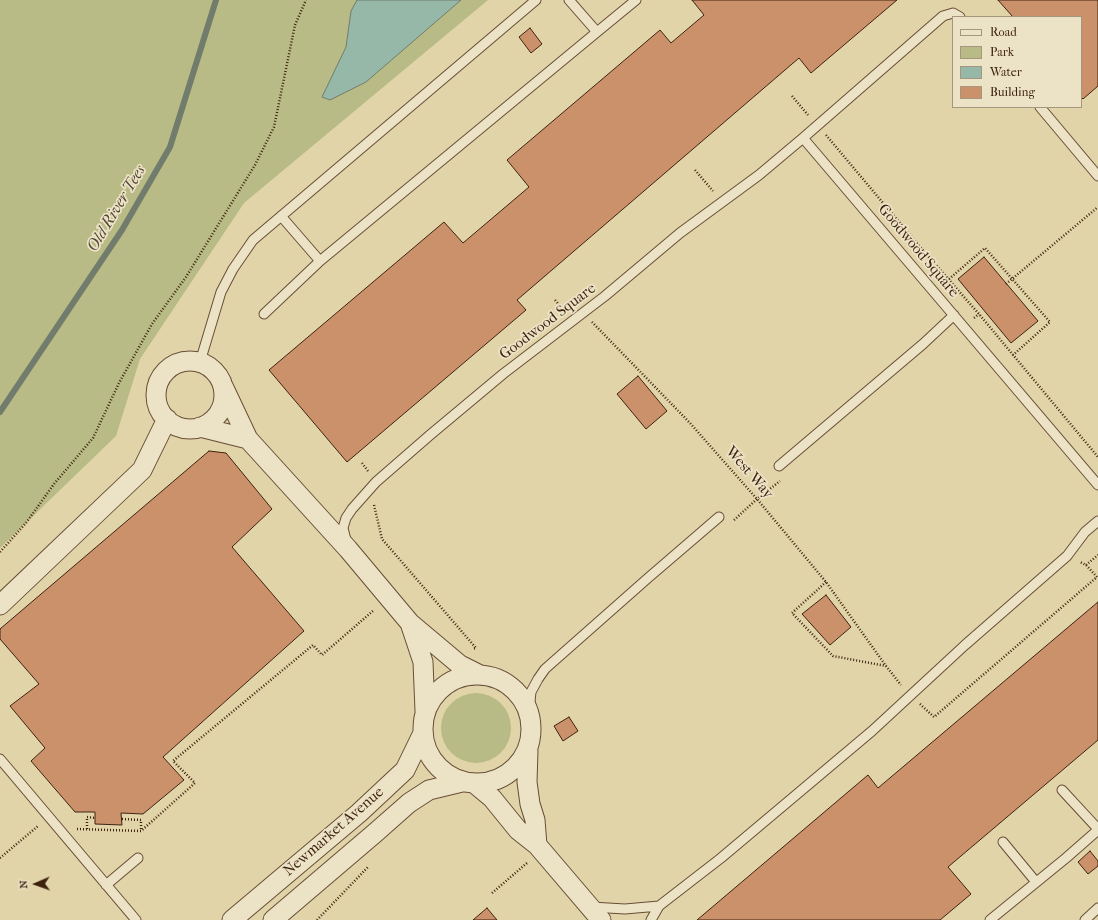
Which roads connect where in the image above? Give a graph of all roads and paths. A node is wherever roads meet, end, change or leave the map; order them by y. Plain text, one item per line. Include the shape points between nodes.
1 (306, 0) edge
2 (536, 0) edge
3 (569, 0) edge
4 (636, 0) edge
5 (958, 16) edge
6 (597, 32) junction
7 (792, 96) dead end
8 (1041, 108) edge
9 (817, 126) junction
10 (803, 138) junction
11 (1098, 176) edge
12 (1098, 207) edge
13 (281, 216) junction
14 (320, 261) junction
15 (1012, 279) junction
16 (949, 280) junction
17 (1006, 284) dead end
18 (555, 300) dead end
19 (264, 314) dead end
20 (954, 315) junction
21 (573, 320) junction
22 (1013, 355) junction
23 (200, 362) junction
24 (223, 386) junction
25 (167, 419) junction
26 (200, 427) junction
27 (248, 439) junction
28 (1098, 457) edge
29 (362, 463) dead end
30 (779, 466) dead end
31 (376, 482) junction
32 (1098, 485) edge
33 (719, 517) dead end
34 (1098, 521) edge
35 (348, 549) junction
36 (0, 552) edge
37 (1098, 555) edge
38 (1067, 556) junction
39 (1086, 565) junction
40 (826, 582) junction
41 (389, 597) junction
42 (0, 605) edge
43 (410, 623) junction
44 (454, 660) junction
45 (886, 666) junction
46 (478, 674) junction
47 (910, 695) junction
48 (529, 711) junction
49 (425, 712) junction
50 (423, 733) junction
51 (528, 749) junction
52 (0, 759) edge
53 (468, 783) junction
54 (1062, 790) dead end
55 (50, 817) junction
56 (95, 818) dead end
57 (122, 819) dead end
58 (73, 828) dead end
59 (87, 829) junction
60 (1098, 829) edge
61 (141, 831) junction
62 (1003, 842) dead end
63 (537, 845) junction
64 (0, 858) edge
65 (138, 858) dead end
66 (523, 858) dead end
67 (371, 863) dead end
68 (1036, 882) junction
69 (106, 885) junction
70 (492, 893) dead end
71 (659, 906) junction
72 (1098, 908) edge
73 (595, 914) edge
74 (136, 920) edge
75 (232, 920) edge
76 (273, 920) edge
77 (317, 920) edge
78 (651, 920) edge
79 (990, 920) edge
80 (1084, 920) edge

1 - 36 path via 295,25 274,127 255,165 186,277 152,324 119,383 93,438
2 - 13 lane
3 - 6 lane
4 - 6 lane
5 - 9 lane, Goodwood Square via 952,13 943,16
6 - 14 lane
7 - 9 path
8 - 11 lane
9 - 10 lane, Goodwood Square
9 - 16 path
10 - 20 lane, Goodwood Square
10 - 21 lane, Goodwood Square
12 - 15 path
13 - 14 lane
13 - 23 lane via 253,240 230,275 221,292
14 - 19 lane
15 - 16 path via 985,248
15 - 17 path
15 - 22 path via 1050,322
16 - 22 path
18 - 21 path, West Way
20 - 30 lane, Goodwood Square
20 - 32 lane
21 - 31 lane, Goodwood Square via 503,374
21 - 40 path, West Way via 581,331 592,322 684,417 758,499
22 - 28 path
23 - 24 street via 210,367
23 - 25 street via 178,363 160,378 156,400
24 - 26 street via 222,406 217,415
24 - 27 street
25 - 26 street via 182,428
25 - 42 street via 142,470
26 - 27 street
27 - 35 street
29 - 31 path
31 - 35 lane, Goodwood Square via 346,518 343,528
31 - 44 path via 384,493 374,503 382,539 476,648
33 - 48 lane via 545,669 531,692
34 - 38 lane via 1085,532
35 - 41 street
37 - 39 path
38 - 39 path
38 - 47 lane
39 - 47 path, West Way via 1097,578 934,717
40 - 45 path, West Way
40 - 45 path via 792,613 833,656
41 - 43 street
41 - 61 path via 322,654 313,645 173,761 195,783
43 - 44 street
43 - 49 street via 423,662
44 - 46 street
45 - 47 path, West Way
46 - 48 street via 492,676 504,682 519,694
46 - 49 street via 452,680 436,694
47 - 71 lane via 872,731 715,863
48 - 51 street via 532,730
49 - 50 street
50 - 53 street via 426,749 435,764 447,775
50 - 75 street, Newmarket Avenue via 405,770 359,813
51 - 53 street via 516,768 497,780
51 - 63 street via 527,782
52 - 55 lane
53 - 63 street via 492,798 518,830
53 - 76 street, Newmarket Avenue via 429,790 408,803
54 - 60 lane
55 - 64 path
55 - 69 lane
56 - 59 path via 86,817
57 - 61 path via 141,820
58 - 59 path
59 - 61 path
60 - 68 lane
62 - 68 lane
63 - 73 street
65 - 69 lane
66 - 70 path via 527,863
67 - 77 path
68 - 79 lane
69 - 74 lane
71 - 73 lane
71 - 78 lane
72 - 80 lane

